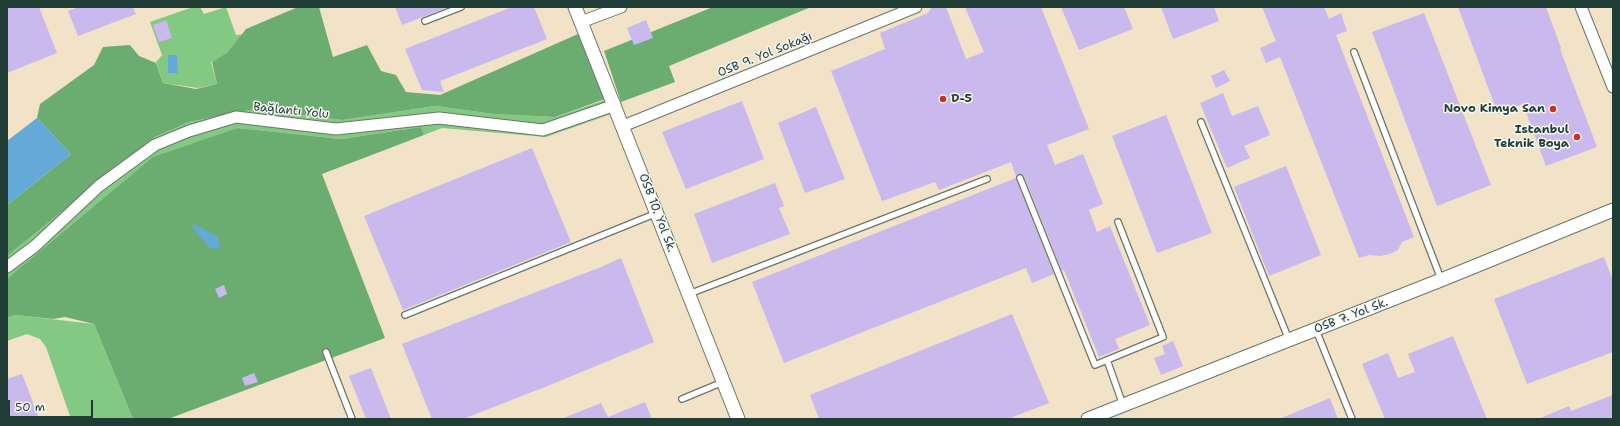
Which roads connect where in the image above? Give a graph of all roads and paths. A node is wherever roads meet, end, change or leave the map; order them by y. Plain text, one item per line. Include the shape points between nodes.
1 (460, 7) edge
2 (575, 7) edge
3 (621, 7) edge
4 (916, 7) edge
5 (1581, 7) edge
6 (425, 21) dead end
7 (581, 22) junction
8 (1354, 52) dead end
9 (1613, 87) edge
10 (615, 105) junction
11 (1201, 122) dead end
12 (623, 126) junction
13 (1020, 178) dead end
14 (987, 179) dead end
15 (1613, 210) edge
16 (657, 213) junction
17 (1118, 222) dead end
18 (7, 267) edge
19 (1441, 280) junction
20 (689, 294) junction
21 (405, 316) dead end
22 (1316, 330) junction
23 (1289, 340) junction
24 (326, 352) dead end
25 (1107, 360) junction
26 (723, 382) junction
27 (682, 399) dead end
28 (1123, 405) junction
29 (352, 419) edge
30 (738, 419) edge
31 (1088, 419) edge
32 (1352, 419) edge

1 - 6 lane
2 - 7 street, OSB 10. Yol Sk.
3 - 7 street
4 - 12 street, OSB 9. Yol Sokağı
5 - 9 street
7 - 10 street, OSB 10. Yol Sk.
8 - 19 lane
10 - 12 street, OSB 10. Yol Sk.
10 - 18 street, Bağlantı Yolu via 543,130 439,118 336,129 236,117 189,131 155,145 99,186 35,246
11 - 23 lane
12 - 16 street, OSB 10. Yol Sk.
13 - 25 lane via 1095,365
14 - 20 lane
15 - 19 street, OSB 7. Yol Sk.
16 - 20 street, OSB 10. Yol Sk.
16 - 21 lane
17 - 25 lane via 1163,337
19 - 22 street, OSB 7. Yol Sk.
20 - 26 street, OSB 10. Yol Sk.
22 - 23 street, OSB 7. Yol Sk.
22 - 32 lane
23 - 28 street, OSB 7. Yol Sk.
24 - 29 lane
25 - 28 lane
26 - 27 lane
26 - 30 street, OSB 10. Yol Sk.
28 - 31 street, OSB 7. Yol Sk.

